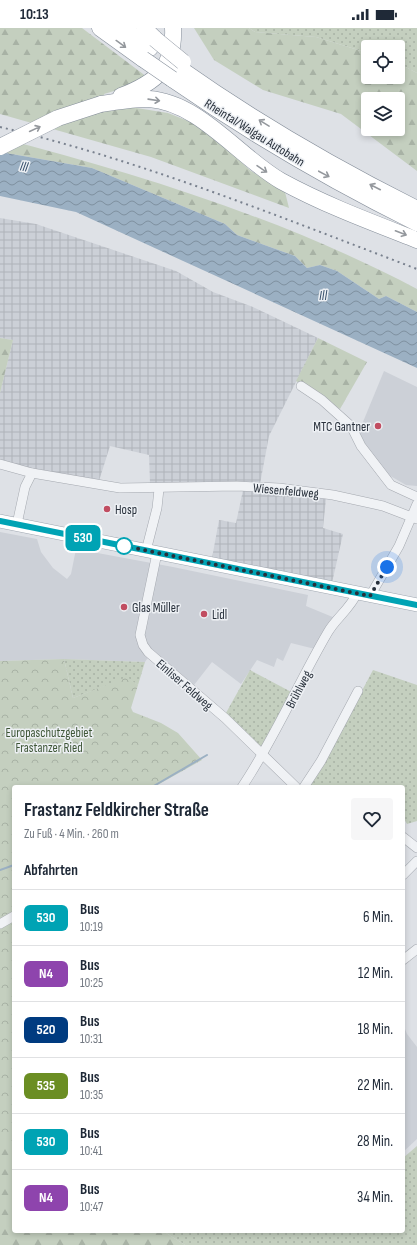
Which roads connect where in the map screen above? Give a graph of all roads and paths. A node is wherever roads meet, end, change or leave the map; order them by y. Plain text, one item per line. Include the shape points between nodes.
1 (100, 28) edge
2 (122, 28) edge
3 (144, 28) edge
4 (173, 28) edge
5 (149, 49) junction
6 (178, 70) junction
7 (101, 104) junction
8 (0, 147) edge
9 (411, 205) edge
10 (417, 224) edge
11 (417, 240) edge
12 (301, 386) dead end
13 (0, 464) edge
14 (32, 473) junction
15 (159, 489) junction
16 (417, 497) edge
17 (417, 504) edge
18 (414, 518) edge
19 (0, 521) edge
20 (17, 524) junction
21 (152, 552) junction
22 (357, 593) junction
23 (370, 596) junction
24 (417, 605) edge
25 (358, 691) dead end
26 (264, 754) junction
27 (243, 785) edge
28 (294, 785) edge
29 (305, 785) edge
30 (405, 839) edge
31 (417, 848) edge
32 (417, 861) edge
33 (405, 873) edge
34 (12, 917) edge
35 (0, 924) edge
36 (417, 949) edge
37 (405, 958) edge

1 -> 5 highway, Rheintal/Walgau Autobahn
2 - 5 highway, Rheintal/Walgau Autobahn
3 - 5 highway
4 - 7 highway via 171,48 165,67 154,80 142,88
5 - 6 highway, Rheintal/Walgau Autobahn
9 -> 6 highway, Rheintal/Walgau Autobahn via 346,172
6 -> 10 highway, Rheintal/Walgau Autobahn via 221,113 299,161
8 -> 7 highway, bridge via 58,118
7 -> 11 highway via 150,99 190,112 213,128 260,169 330,206
12 - 16 street via 322,400 351,426 361,446 391,485
13 - 14 street, Wiesenfeldweg
14 - 15 street, Wiesenfeldweg via 39,472 109,487
14 - 20 street via 25,486
15 - 18 street, Wiesenfeldweg via 237,486 279,488 361,501
15 - 21 street
17 - 18 street
18 - 23 street
19 - 20 main road
20 - 21 main road
21 - 22 main road
21 - 26 street, Einliser Feldweg via 140,635 143,645
22 - 23 main road
22 - 26 street, Brühlweg via 352,604 329,630
23 - 24 main road
25 - 29 street
26 - 27 street, Brühlweg
26 - 28 street, Einliser Feldweg
30 - 31 street
32 - 33 street
34 - 35 street
36 - 37 street

